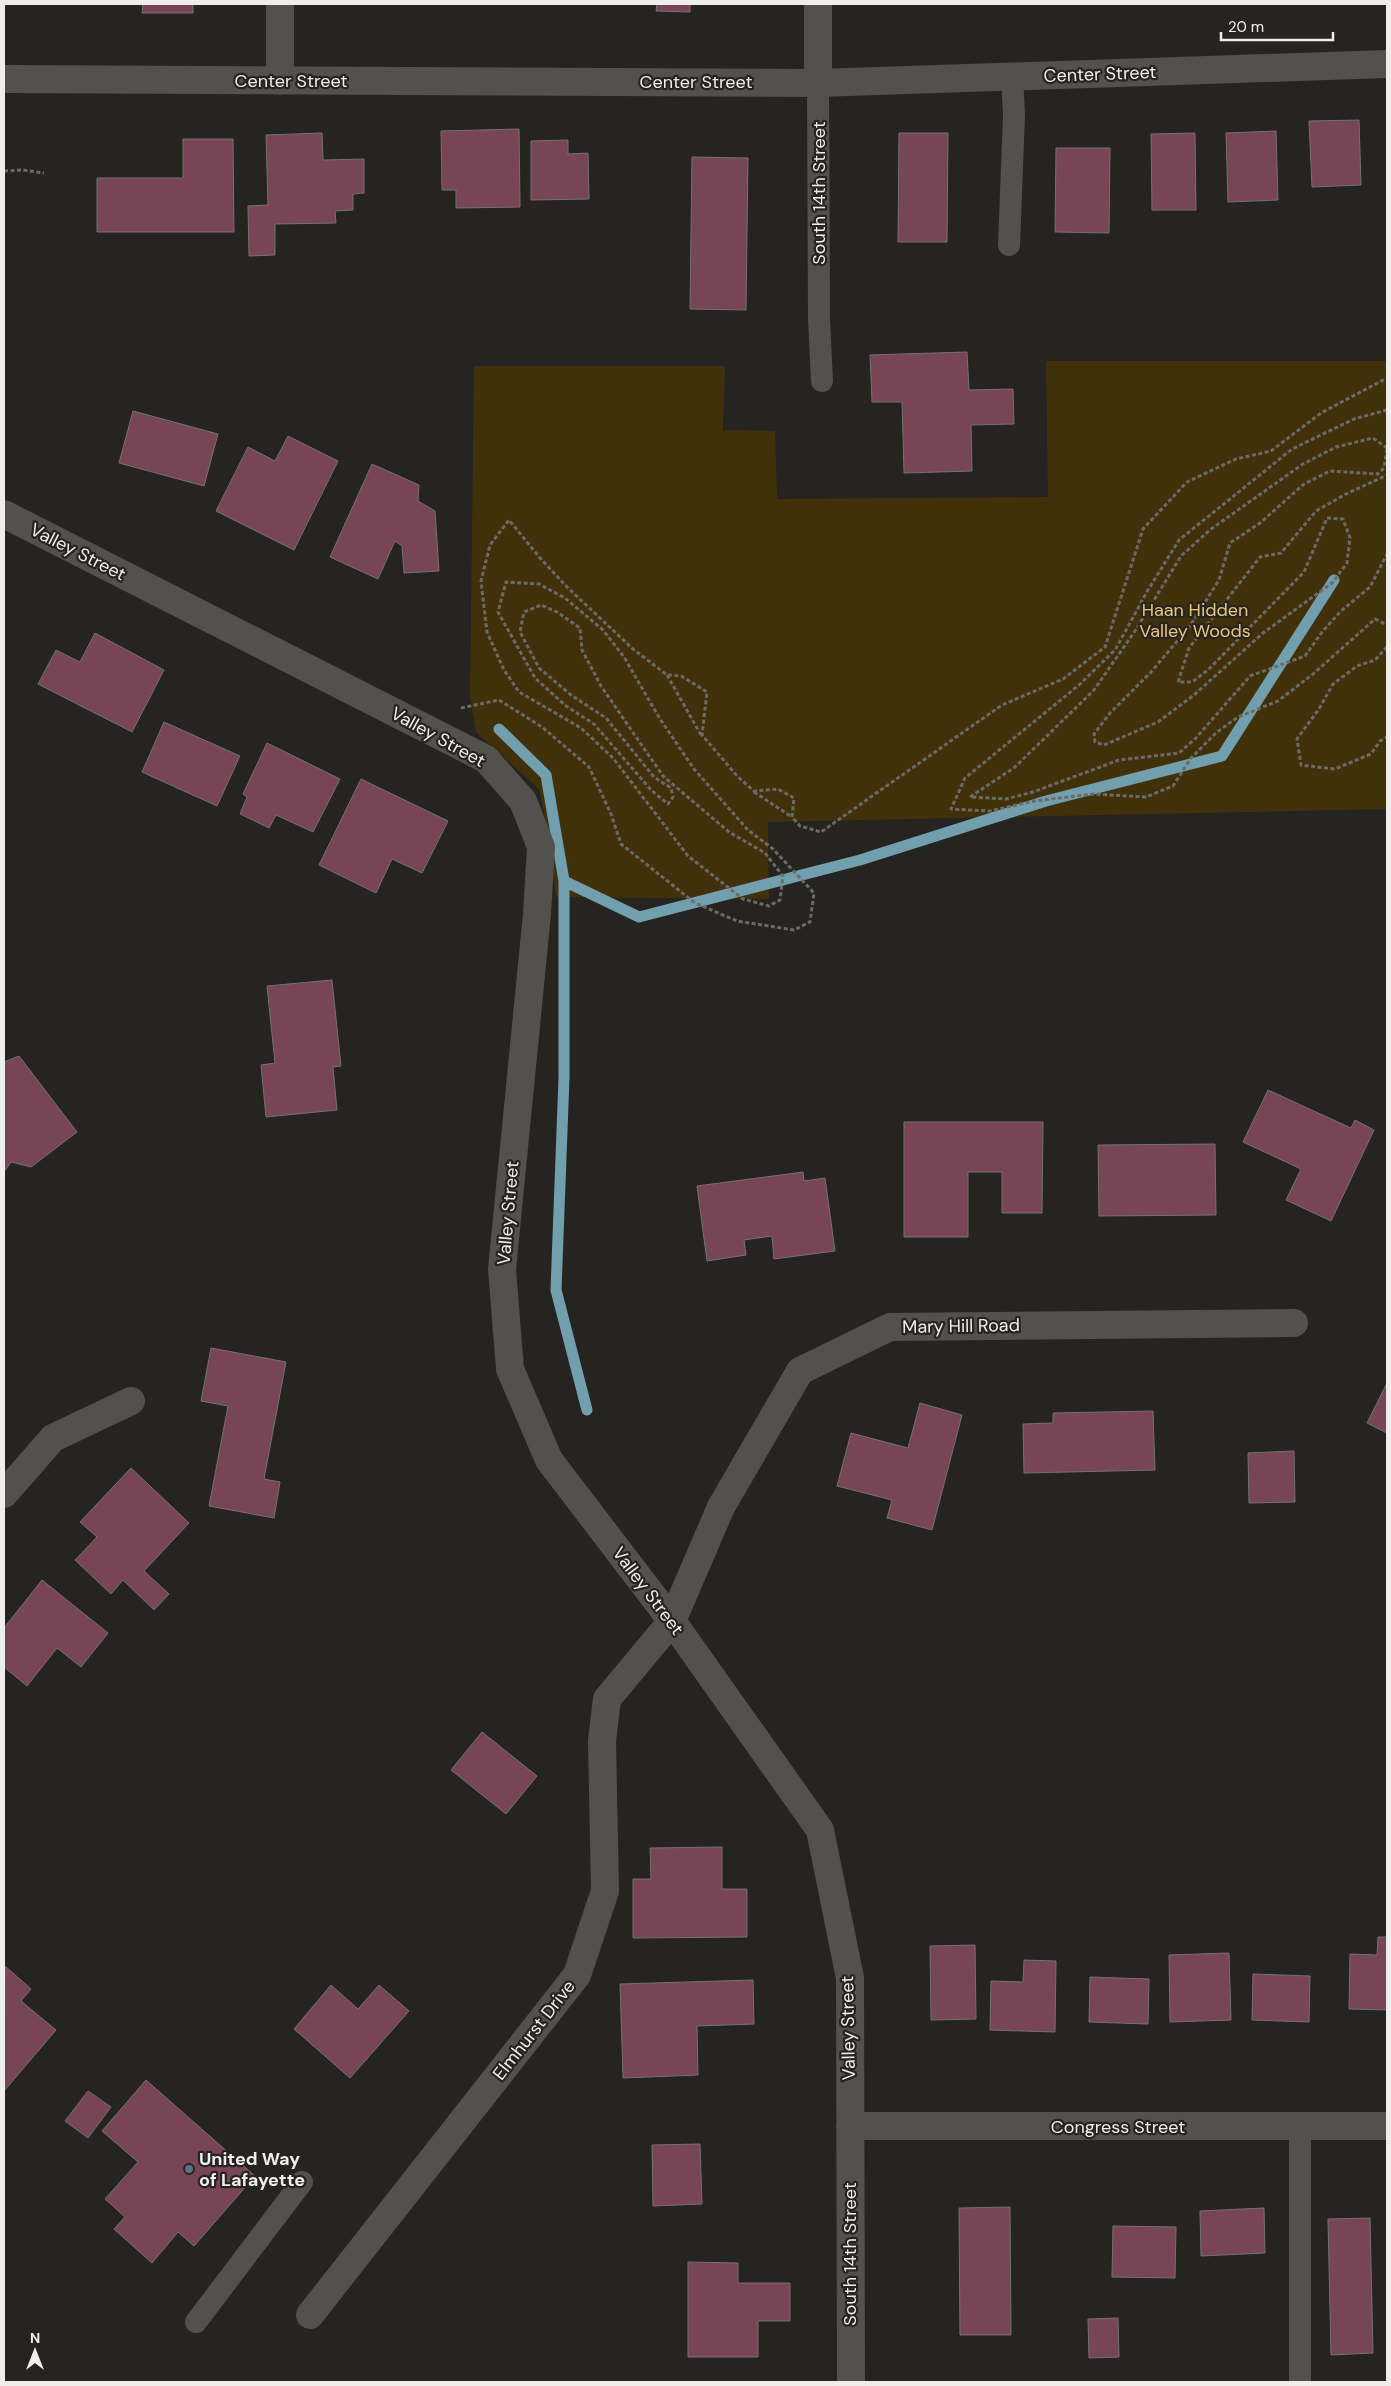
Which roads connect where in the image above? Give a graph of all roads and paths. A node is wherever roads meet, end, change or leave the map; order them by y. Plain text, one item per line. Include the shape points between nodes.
1 (280, 4) edge
2 (818, 4) edge
3 (1387, 64) edge
4 (1012, 76) junction
5 (4, 79) edge
6 (280, 81) junction
7 (818, 83) junction
8 (4, 171) edge
9 (44, 173) dead end
10 (1009, 245) dead end
11 (1387, 378) edge
12 (822, 381) dead end
13 (1387, 410) edge
14 (1387, 448) edge
15 (1387, 475) edge
16 (4, 514) edge
17 (1387, 554) edge
18 (1387, 625) edge
19 (1387, 647) edge
20 (667, 675) junction
21 (453, 709) dead end
22 (702, 736) junction
23 (1387, 737) edge
24 (754, 791) junction
25 (792, 817) junction
26 (1294, 1323) dead end
27 (132, 1401) dead end
28 (4, 1494) edge
29 (672, 1621) junction
30 (850, 2126) junction
31 (1387, 2126) edge
32 (1300, 2127) junction
33 (302, 2182) dead end
34 (310, 2315) dead end
35 (196, 2322) dead end
36 (851, 2382) edge
37 (1300, 2382) edge

1 - 6 street
2 - 7 street, South 14th Street
3 - 4 street, Center Street
4 - 7 street, Center Street
4 - 10 lane via 1014,115
5 - 6 street, Center Street
6 - 7 street, Center Street
7 - 12 lane, South 14th Street
8 - 9 path
11 - 25 path via 1321,413 1271,451 1236,459 1187,482 1143,529 1105,647 1063,678 1002,705 821,832 800,826
13 - 18 path via 1354,419 1292,450 1179,540 1115,650 1079,685 965,778 950,809 990,811 1034,800 1094,794 1146,797 1174,786 1191,758 1216,732 1238,717 1278,701 1375,619
14 - 15 path via 1384,468 1378,474 1330,471 1304,484 1260,523 1230,543 1219,580 1190,626 1152,672 1110,713 1094,734 1095,742 1104,745 1158,722 1263,634 1332,583 1347,563 1350,538 1343,519 1327,518 1304,572 1208,670 1192,682 1178,682 1189,648 1260,557 1281,553 1316,511
14 - 17 path via 1373,438 1336,447 1303,464 1211,529 1181,556 1094,690 1015,767 970,797 1006,799 1119,760 1179,753 1250,676 1306,656 1341,611 1370,587
16 - 29 street, Valley Street via 486,759 523,800 540,847 537,914 502,1269 510,1369 549,1460
19 - 23 path via 1375,660 1357,666 1333,684 1297,739 1301,765 1335,769 1371,754
20 - 21 path via 633,649 568,588 509,520 490,545 481,581 487,632 518,692 581,728 613,758 688,856 743,899 769,906 780,900 783,876 765,853 728,832 663,776 601,686 582,650 580,628 542,605 524,612 520,632 539,668 606,718 654,777 671,788 673,797 668,804 650,790 594,724 566,706 535,678 498,612 506,582 539,584 565,598 603,630 624,657 694,769 748,830 772,849 814,893 810,922 794,930 737,921 695,903 621,844 589,767 542,727 499,700
20 - 22 path
20 - 22 path via 681,676 707,692
22 - 24 path
24 - 25 path
24 - 25 path via 778,789 794,798
26 - 29 street, Mary Hill Road via 890,1327 800,1371 721,1507
27 - 28 street via 53,1438
29 - 30 street, Valley Street via 820,1830 850,1978
29 - 34 street, Elmhurst Drive via 607,1699 602,1741 605,1892 577,1975
30 - 32 street, Congress Street
30 - 36 street, South 14th Street
31 - 32 street, Congress Street
32 - 37 lane
33 - 35 lane

